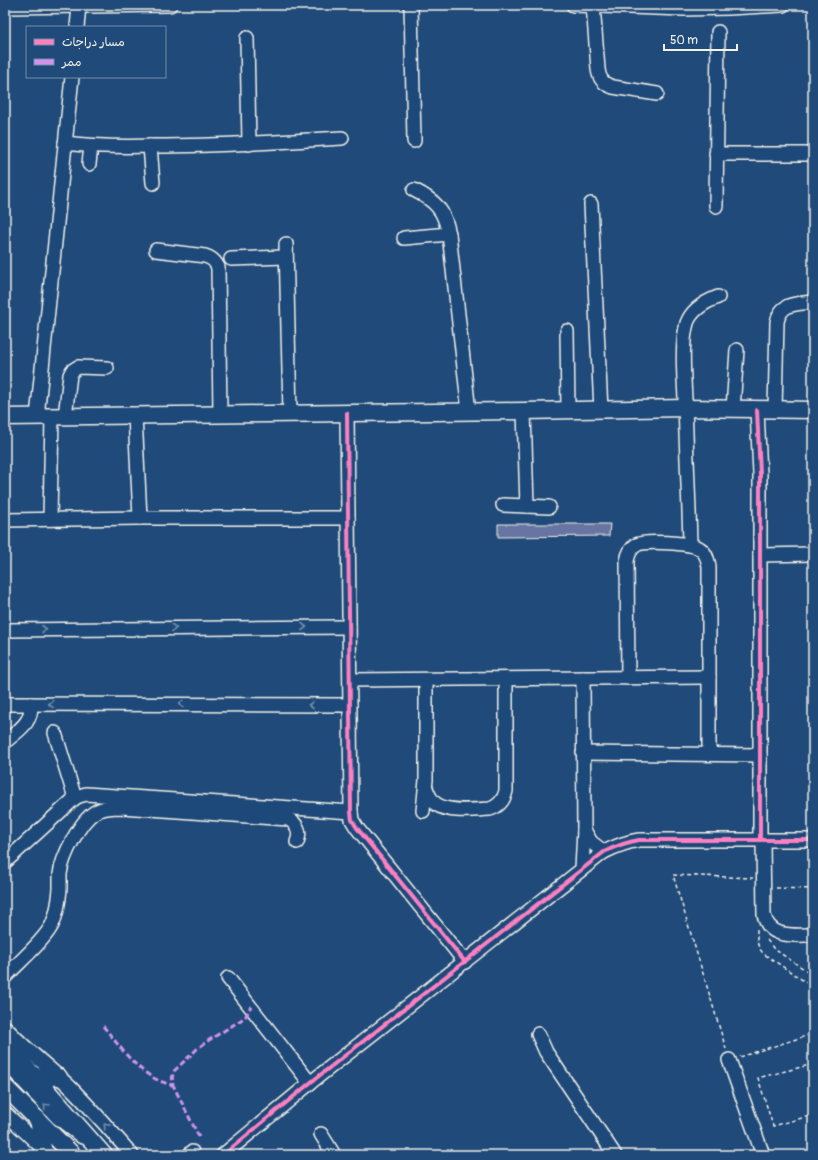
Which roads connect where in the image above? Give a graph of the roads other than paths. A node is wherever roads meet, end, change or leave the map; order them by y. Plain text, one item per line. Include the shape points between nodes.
1 (110, 5) edge
2 (170, 5) edge
3 (411, 5) edge
4 (573, 5) edge
5 (784, 5) edge
6 (79, 6) edge
7 (593, 6) edge
8 (5, 7) edge
9 (77, 26) edge
10 (718, 32) dead end
11 (247, 38) dead end
12 (72, 78) edge
13 (657, 94) dead end
14 (342, 138) dead end
15 (414, 140) dead end
16 (65, 143) junction
17 (248, 144) junction
18 (91, 146) junction
19 (150, 146) junction
20 (716, 154) junction
21 (813, 154) edge
22 (89, 164) dead end
23 (153, 183) dead end
24 (414, 190) dead end
25 (591, 204) dead end
26 (716, 206) dead end
27 (449, 234) junction
28 (404, 238) dead end
29 (156, 250) dead end
30 (231, 259) dead end
31 (718, 297) dead end
32 (813, 302) edge
33 (566, 331) dead end
34 (737, 350) dead end
35 (107, 368) dead end
36 (685, 408) junction
37 (733, 409) junction
38 (568, 410) junction
39 (601, 410) junction
40 (757, 410) junction
41 (775, 410) junction
42 (813, 410) edge
43 (524, 411) junction
44 (469, 412) junction
45 (290, 413) junction
46 (346, 413) junction
47 (220, 414) junction
48 (135, 415) junction
49 (51, 416) junction
50 (5, 417) edge
51 (503, 505) dead end
52 (526, 506) junction
53 (548, 507) dead end
54 (140, 518) junction
55 (348, 518) junction
56 (5, 520) edge
57 (50, 520) junction
58 (690, 545) junction
59 (760, 554) junction
60 (813, 554) edge
61 (350, 627) junction
62 (5, 630) edge
63 (709, 677) junction
64 (583, 678) junction
65 (628, 678) junction
66 (506, 679) junction
67 (350, 680) junction
68 (426, 680) junction
69 (5, 704) edge
70 (31, 704) junction
71 (350, 705) junction
72 (55, 733) dead end
73 (5, 742) edge
74 (584, 753) junction
75 (709, 754) junction
76 (760, 755) junction
77 (426, 788) junction
78 (75, 798) junction
79 (423, 811) dead end
80 (352, 812) junction
81 (584, 830) junction
82 (761, 840) junction
83 (813, 840) edge
84 (297, 842) dead end
85 (604, 852) junction
86 (5, 862) edge
87 (582, 869) junction
88 (813, 935) edge
89 (465, 962) junction
90 (5, 977) edge
91 (228, 978) dead end
92 (5, 1027) edge
93 (538, 1034) dead end
94 (5, 1043) edge
95 (729, 1060) road end
96 (5, 1062) edge
97 (34, 1076) junction
98 (59, 1077) junction
99 (310, 1083) junction
100 (5, 1087) edge
101 (5, 1113) edge
102 (38, 1119) junction
103 (321, 1134) dead end
104 (101, 1151) edge
105 (46, 1152) edge
106 (73, 1155) edge
107 (132, 1155) edge
108 (223, 1155) edge
109 (334, 1155) edge
110 (615, 1155) edge
111 (763, 1155) edge

1 - 2 street
1 - 6 street
3 - 15 street
4 - 7 street
5 - 7 street via 683,9
6 - 8 street
6 - 9 street
7 - 13 street via 598,69 602,81 613,87
10 - 20 street
11 - 17 street
12 - 16 street
14 - 17 street
16 - 18 street
16 - 49 street
17 - 19 street
18 - 19 street
18 - 22 street
19 - 23 street
20 - 21 street
20 - 26 street
24 - 27 street via 428,197 439,208
25 - 39 street
27 - 28 street
27 - 44 street
29 - 47 street via 205,256 211,258 218,267
30 - 45 street via 286,251
31 - 36 street via 694,310 687,322 684,336
32 - 41 street via 788,306 779,316
33 - 38 street
34 - 37 street
35 - 49 street via 78,367 72,371
36 - 37 main road
36 - 39 main road
36 - 58 street
37 - 40 main road
38 - 39 main road
38 - 43 main road
40 - 41 main road
40 - 59 street
41 - 42 main road
43 - 44 main road
43 - 52 street
44 - 46 main road
45 - 46 main road
45 - 47 main road
46 - 55 street
47 - 48 main road
48 - 49 main road
48 - 54 street
49 - 50 main road
49 - 57 street
51 - 52 street
52 - 53 street
54 - 55 street
54 - 57 street
55 - 61 street
56 - 57 street
58 - 63 street via 704,552 709,561
58 - 65 street via 644,543 630,552 627,561
59 - 60 street
59 - 76 street
62 -> 61 street
61 - 67 street
63 - 65 street
63 - 75 street
64 - 65 street
64 - 66 street
64 - 74 street
66 - 68 street
66 - 77 street via 506,791 501,803 490,809 459,810 441,807 433,801
67 - 68 street
67 - 71 street
68 - 77 street
69 - 70 street
71 -> 70 street
70 - 73 street via 27,721
71 - 80 street
72 - 78 street
74 - 75 street
74 - 81 street
75 - 76 street
76 - 82 street
77 - 79 street
78 - 80 street via 90,794
78 - 86 street
80 - 89 street via 352,820 357,828
81 - 85 street via 591,842
81 - 87 street
82 - 83 street
82 - 85 street via 640,840 623,843
82 - 88 street via 764,915 762,926 781,934
84 - 90 street via 299,831 288,819 122,807 99,810 83,824 67,851 61,866 57,910 52,924 44,937
85 - 87 street
87 - 89 street
89 - 99 street
91 - 99 street
92 - 98 street
93 - 110 street via 546,1052
94 - 97 main road
95 - 111 street
104 -> 96 street via 58,1118
97 - 98 main road
97 - 104 main road
107 -> 98 street
99 - 108 street
100 - 102 main road
101 - 105 street
102 - 105 main road
102 - 106 main road
103 - 109 street

